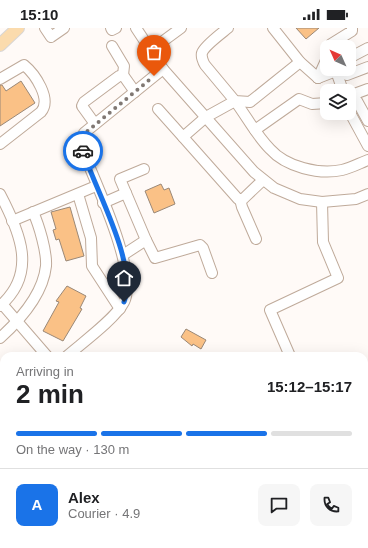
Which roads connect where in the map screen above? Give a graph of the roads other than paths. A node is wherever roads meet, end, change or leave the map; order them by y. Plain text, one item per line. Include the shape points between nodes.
1 (18, 28) edge
2 (45, 28) edge
3 (64, 28) edge
4 (111, 28) edge
5 (116, 28) edge
6 (136, 28) edge
7 (181, 28) edge
8 (228, 28) edge
9 (273, 28) edge
10 (352, 28) edge
11 (170, 31) edge
12 (337, 40) edge
13 (0, 45) edge
14 (112, 46) dead end
15 (368, 48) edge
16 (151, 50) junction
17 (356, 54) edge
18 (300, 62) junction
19 (368, 67) edge
20 (163, 69) junction
21 (356, 72) edge
22 (320, 74) edge
23 (123, 75) junction
24 (322, 76) edge
25 (318, 78) junction
26 (0, 80) edge
27 (368, 89) edge
28 (135, 92) junction
29 (356, 94) edge
30 (235, 101) junction
31 (356, 101) edge
32 (320, 103) edge
33 (158, 109) dead end
34 (206, 117) junction
35 (354, 120) edge
36 (368, 121) edge
37 (95, 124) junction
38 (255, 130) junction
39 (183, 137) junction
40 (0, 144) edge
41 (368, 146) edge
42 (368, 160) edge
43 (144, 169) dead end
44 (263, 180) junction
45 (96, 186) junction
46 (126, 193) junction
47 (0, 194) edge
48 (78, 194) junction
49 (368, 194) edge
50 (240, 199) junction
51 (322, 202) junction
52 (103, 203) junction
53 (3, 208) edge
54 (33, 212) junction
55 (12, 221) junction
56 (256, 238) dead end
57 (146, 240) junction
58 (123, 255) junction
59 (212, 273) dead end
60 (1, 305) edge
61 (120, 308) junction
62 (18, 322) junction
63 (0, 338) edge
64 (44, 352) edge
65 (71, 352) edge
66 (288, 352) edge

1 - 13 main road
2 - 3 street via 51,37
4 - 5 street
6 - 16 street
7 - 11 street
8 - 30 street via 206,47 202,52 202,58
9 - 18 street
10 - 12 street via 352,31
11 - 16 street
14 - 23 street via 124,66
15 - 17 street
16 - 20 street
18 - 25 street
18 - 30 street via 250,102
19 - 21 street
20 - 28 street
20 - 34 street
22 - 25 street
23 - 28 street
23 - 37 street via 112,79 84,102 82,106
24 - 25 street
26 - 40 street via 24,65 30,69 46,102 41,112
27 - 29 street
28 - 37 street
30 - 34 street
30 - 38 street
31 - 36 street
32 - 38 street via 312,104 299,99
33 - 39 street
34 - 39 street
34 - 44 street
35 - 41 street
37 - 45 street via 84,134 83,151
38 - 42 street via 270,150 278,156 309,170 341,170
39 - 50 street via 234,196
43 - 46 street via 120,179
44 - 50 street
44 - 51 street via 274,188 300,199
45 - 48 street
45 - 52 street
46 - 52 street
46 - 57 street
47 - 53 street
48 - 54 street
48 - 61 street via 91,238 92,266
49 - 51 street via 356,199
50 - 56 street
51 - 66 street via 323,242 338,278 270,310
52 - 58 street
53 - 55 street
54 - 55 street
54 - 62 street via 46,256 46,266 44,279
55 - 60 street via 23,252 23,269 17,285
57 - 58 street
57 - 59 street via 155,258 200,245 204,248
58 - 61 street via 127,294
60 - 62 street
61 - 65 street
62 - 63 street
62 - 64 street

